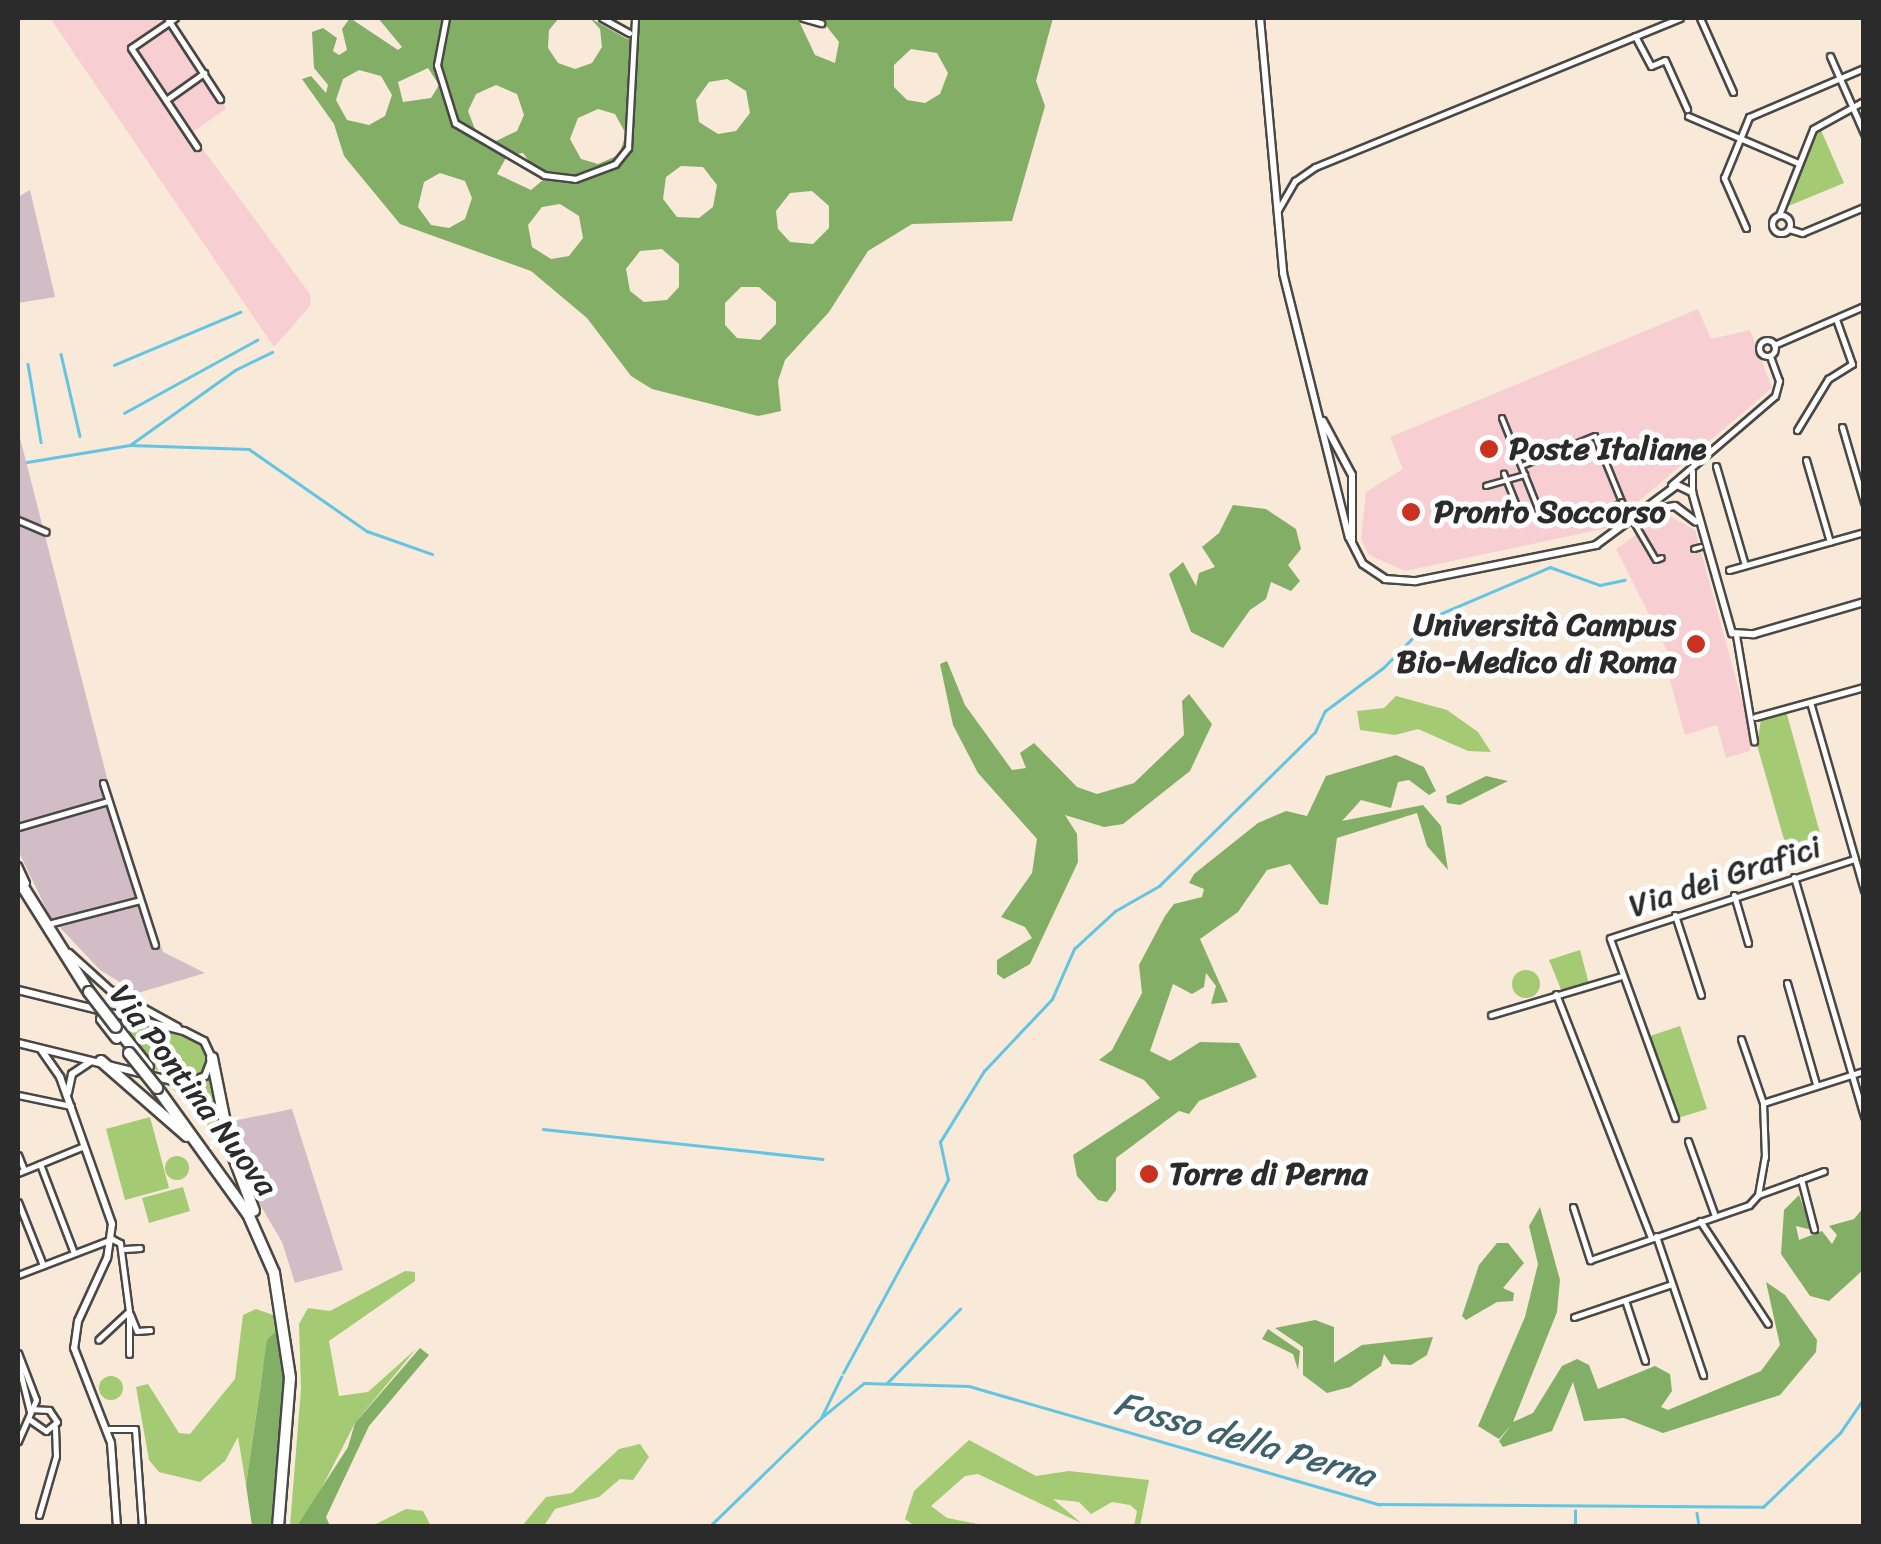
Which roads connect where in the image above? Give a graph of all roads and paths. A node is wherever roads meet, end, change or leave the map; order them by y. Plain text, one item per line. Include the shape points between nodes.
1 (446, 18) edge
2 (602, 18) edge
3 (634, 18) edge
4 (804, 18) edge
5 (1260, 18) edge
6 (1680, 18) edge
7 (1700, 18) edge
8 (170, 19) edge
9 (821, 23) dead end
10 (629, 33) junction
11 (1635, 36) junction
12 (1830, 56) dead end
13 (1864, 68) edge
14 (204, 73) junction
15 (1840, 78) junction
16 (1732, 92) dead end
17 (220, 99) dead end
18 (166, 100) junction
19 (1864, 101) edge
20 (1852, 106) junction
21 (1864, 133) edge
22 (1740, 138) junction
23 (197, 148) dead end
24 (1798, 163) junction
25 (1864, 207) edge
26 (1278, 210) junction
27 (1779, 215) junction
28 (1746, 228) dead end
29 (1789, 229) junction
30 (1864, 306) edge
31 (1836, 318) junction
32 (1774, 345) junction
33 (1770, 356) junction
34 (1316, 406) junction
35 (1502, 418) dead end
36 (1842, 427) dead end
37 (1797, 430) dead end
38 (1345, 458) junction
39 (1806, 460) dead end
40 (1696, 464) junction
41 (1522, 466) junction
42 (1716, 466) dead end
43 (1331, 467) junction
44 (1504, 474) dead end
45 (1525, 475) junction
46 (1860, 480) edge
47 (1507, 482) junction
48 (1486, 486) dead end
49 (1669, 487) junction
50 (1336, 488) junction
51 (1353, 492) junction
52 (1692, 494) junction
53 (1622, 502) junction
54 (1864, 502) edge
55 (1676, 506) junction
56 (1640, 513) junction
57 (1498, 514) dead end
58 (18, 520) edge
59 (46, 532) dead end
60 (1702, 532) junction
61 (1864, 532) edge
62 (1830, 542) junction
63 (1352, 547) junction
64 (1662, 558) dead end
65 (1745, 565) junction
66 (1729, 570) dead end
67 (1864, 602) edge
68 (1736, 635) junction
69 (1864, 687) edge
70 (1810, 702) junction
71 (1755, 717) junction
72 (1754, 740) dead end
73 (103, 784) dead end
74 (108, 801) junction
75 (18, 827) edge
76 (1855, 860) junction
77 (18, 866) edge
78 (1794, 877) junction
79 (18, 880) edge
80 (1864, 890) edge
81 (18, 893) edge
82 (1734, 895) junction
83 (140, 900) junction
84 (1675, 915) junction
85 (48, 924) junction
86 (1748, 943) dead end
87 (155, 945) dead end
88 (1622, 976) junction
89 (1787, 983) dead end
90 (18, 990) edge
91 (83, 990) junction
92 (116, 994) junction
93 (1556, 994) junction
94 (1701, 995) dead end
95 (106, 1014) junction
96 (1491, 1015) dead end
97 (184, 1031) junction
98 (1741, 1038) dead end
99 (18, 1043) edge
100 (27, 1044) junction
101 (211, 1055) junction
102 (100, 1062) junction
103 (1864, 1071) edge
104 (1852, 1074) junction
105 (1816, 1084) junction
106 (161, 1088) junction
107 (18, 1095) edge
108 (70, 1103) junction
109 (1763, 1103) junction
110 (1864, 1116) edge
111 (1675, 1118) dead end
112 (1688, 1141) dead end
113 (86, 1146) junction
114 (18, 1154) edge
115 (208, 1154) junction
116 (40, 1164) junction
117 (1824, 1171) dead end
118 (21, 1172) edge
119 (1801, 1179) junction
120 (1758, 1196) junction
121 (18, 1202) edge
122 (1573, 1206) dead end
123 (254, 1211) junction
124 (1715, 1216) junction
125 (1700, 1221) junction
126 (1814, 1229) dead end
127 (1654, 1237) junction
128 (112, 1239) junction
129 (140, 1248) dead end
130 (125, 1249) junction
131 (74, 1253) junction
132 (43, 1265) junction
133 (18, 1275) edge
134 (1672, 1284) junction
135 (1625, 1300) junction
136 (129, 1312) junction
137 (1574, 1317) dead end
138 (1768, 1324) dead end
139 (150, 1330) dead end
140 (98, 1340) dead end
141 (18, 1353) edge
142 (129, 1354) dead end
143 (1646, 1361) dead end
144 (18, 1363) edge
145 (1703, 1375) dead end
146 (32, 1409) junction
147 (30, 1420) junction
148 (55, 1427) junction
149 (106, 1428) junction
150 (18, 1441) edge
151 (39, 1515) dead end
152 (118, 1526) edge
153 (142, 1526) edge
154 (281, 1526) edge

1 - 10 street via 437,66 454,123 557,179 615,164 628,148
2 - 10 street
3 - 10 street
4 - 9 street
5 - 26 street
6 - 11 street
7 - 16 street
8 - 14 street
8 - 18 street via 131,48
11 - 22 street via 1651,66 1665,60 1687,112
11 - 26 street via 1315,167 1295,181
12 - 15 street
13 - 15 street
14 - 17 street
14 - 18 street
15 - 20 street
15 - 22 street via 1748,117
18 - 23 street
19 - 20 street
20 - 21 street
20 - 24 street via 1817,124
22 - 24 street
22 - 28 street via 1724,178
24 - 27 street
25 - 29 street via 1802,233
26 - 34 street via 1283,273
27 - 29 street via 1789,220
27 - 29 street via 1773,229
30 - 31 street
31 - 32 street
31 - 37 street via 1852,362 1830,377
32 - 33 street
32 - 33 street via 1759,346
33 - 40 street via 1778,378 1775,396
34 - 38 street
34 - 43 street
35 - 41 street
36 - 46 street
38 - 43 street
38 - 51 street
39 - 62 street
40 - 49 street
40 - 52 street
41 - 45 street
41 - 53 street via 1595,436
42 - 65 street
43 - 50 street
44 - 47 street
45 - 47 street
45 - 53 street via 1550,523 1588,522
46 - 54 street
47 - 48 street
47 - 57 street via 1517,506
49 - 52 street
49 - 55 street
49 - 56 street
50 - 51 street via 1344,496
50 - 63 street
51 - 63 street
52 - 55 street
52 - 60 street
53 - 64 street, bridge via 1656,560
55 - 56 street
55 - 60 street
56 - 63 street via 1596,545 1408,582 1374,573
58 - 59 street
60 - 68 street
61 - 62 street
62 - 65 street
65 - 66 street
67 - 68 street
68 - 71 street
69 - 70 street
70 - 71 street
70 - 76 street
71 - 72 street
73 - 74 street
74 - 75 street
74 - 83 street
76 - 78 street, Via dei Grafici
76 - 80 street
77 - 85 street
78 - 82 street, Via dei Grafici
78 - 104 street
79 - 91 highway, Via Pontina Nuova
81 - 91 highway, Via Pontina Nuova
82 - 84 street, Via dei Grafici
82 - 86 street
83 - 85 street
83 - 87 street
84 - 88 street, Via dei Grafici via 1610,938
84 - 94 street
85 - 92 street via 81,966
88 - 93 street
88 - 111 street
89 - 105 street
90 - 95 street
91 - 95 highway, Via Pontina Nuova, bridge
91 - 106 highway, Via Pontina Nuova, bridge
92 - 95 street via 121,1003
92 - 97 street
93 - 96 street
93 - 127 street
95 - 97 street
95 - 106 highway, Via Pontina Nuova, bridge
97 - 101 street
98 - 109 street
99 - 100 street
100 - 102 street
100 - 108 street via 51,1058
101 - 102 street via 205,1076 188,1084
101 - 123 highway via 227,1136
102 - 108 street via 73,1072
102 - 115 highway
103 - 104 street
104 - 105 street
104 - 110 street
105 - 109 street
106 - 115 highway, Via Pontina Nuova
106 - 123 highway, Via Pontina Nuova
107 - 108 street
108 - 113 street
109 - 120 street via 1766,1144
112 - 124 street
113 - 116 street
113 - 128 street
114 - 118 street
115 - 154 highway, Via Pontina Nuova via 265,1250 288,1336
116 - 118 street
116 - 131 street
117 - 119 street
119 - 120 street
119 - 126 street
120 - 124 street
121 - 132 street
122 - 127 street via 1590,1260
123 - 154 highway, Via Pontina Nuova via 279,1270 294,1333 297,1374
124 - 125 street
125 - 127 street
125 - 138 street
127 - 134 street
128 - 130 street
128 - 131 street
128 - 149 street via 74,1340 79,1372
129 - 130 street
130 - 136 street
131 - 132 street
132 - 133 street
134 - 135 street
134 - 145 street
135 - 137 street
135 - 143 street
136 - 139 street via 137,1331
136 - 140 street
136 - 142 street
141 - 146 street via 33,1380
144 - 146 street
146 - 147 street
146 - 148 street via 54,1412
147 - 148 street via 42,1430
147 - 150 street
148 - 151 street via 56,1456
149 - 152 street
149 - 153 street via 135,1429

